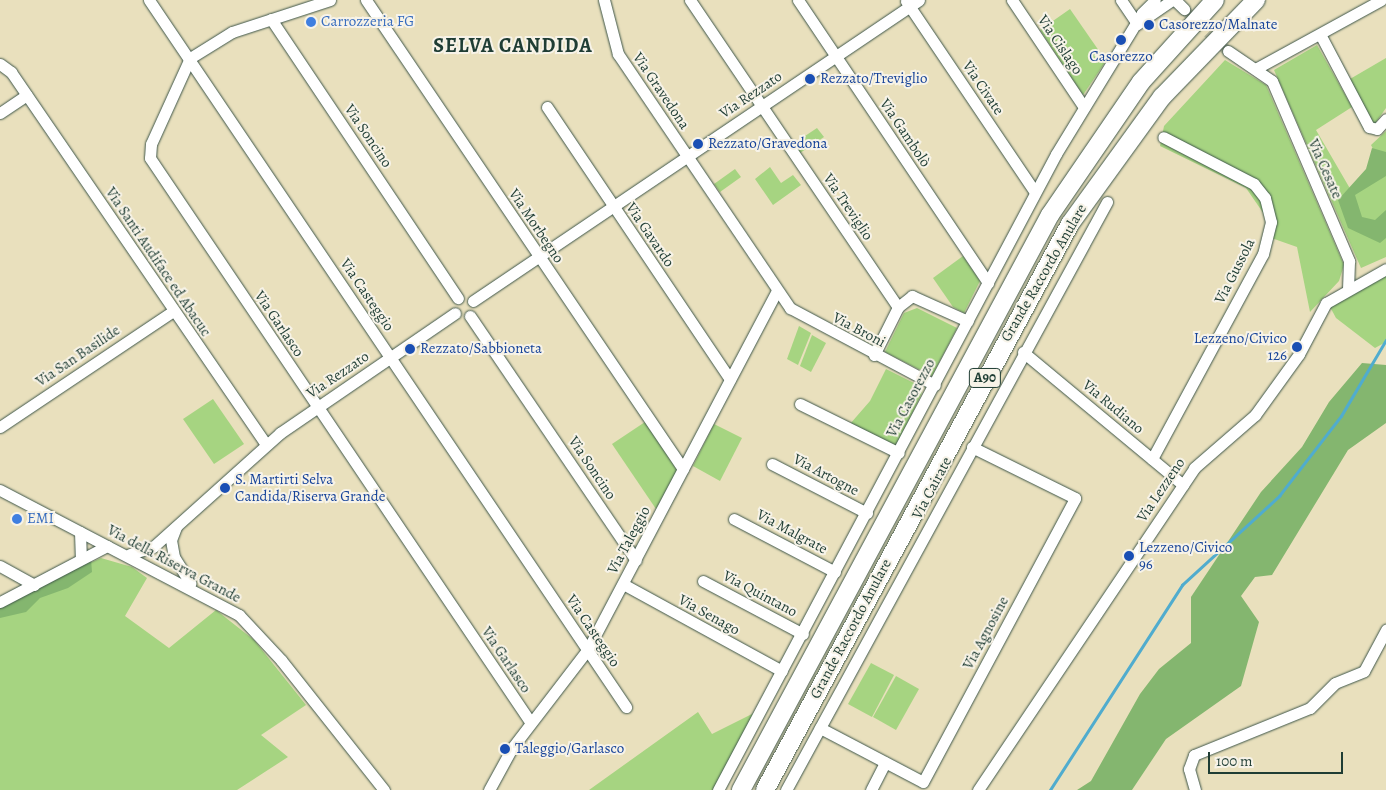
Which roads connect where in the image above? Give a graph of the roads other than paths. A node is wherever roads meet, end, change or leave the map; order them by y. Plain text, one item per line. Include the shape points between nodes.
1 (149, 0) edge
2 (330, 0) edge
3 (366, 0) edge
4 (604, 0) edge
5 (690, 0) edge
6 (798, 0) edge
7 (1012, 0) edge
8 (1121, 0) edge
9 (1155, 0) edge
10 (1173, 0) edge
11 (1215, 0) edge
12 (1256, 0) edge
13 (1381, 0) edge
14 (912, 2) edge
15 (1184, 9) tunnel mouth
16 (271, 19) junction
17 (1137, 24) junction
18 (1321, 36) junction
19 (1228, 51) tunnel mouth
20 (835, 56) junction
21 (190, 58) junction
22 (0, 64) edge
23 (1257, 68) junction
24 (27, 95) junction
25 (762, 106) junction
26 (547, 107) dead end
27 (1084, 107) junction
28 (0, 113) edge
29 (1386, 119) edge
30 (1163, 137) dead end
31 (687, 156) junction
32 (1035, 192) junction
33 (1107, 202) dead end
34 (612, 206) junction
35 (538, 257) junction
36 (1386, 269) edge
37 (988, 284) junction
38 (1348, 288) junction
39 (777, 291) junction
40 (458, 298) junction
41 (473, 301) junction
42 (898, 307) junction
43 (173, 311) junction
44 (455, 313) junction
45 (470, 316) junction
46 (968, 321) junction
47 (1024, 352) junction
48 (874, 355) junction
49 (391, 357) junction
50 (730, 380) junction
51 (935, 385) junction
52 (800, 404) dead end
53 (317, 407) junction
54 (0, 427) edge
55 (266, 444) junction
56 (972, 447) junction
57 (898, 453) junction
58 (1152, 459) junction
59 (772, 464) dead end
60 (683, 469) junction
61 (1183, 485) junction
62 (0, 490) edge
63 (866, 513) junction
64 (734, 519) dead end
65 (176, 527) junction
66 (80, 532) junction
67 (107, 546) junction
68 (130, 554) junction
69 (81, 558) junction
70 (636, 560) junction
71 (0, 566) edge
72 (835, 572) junction
73 (703, 581) dead end
74 (623, 584) junction
75 (34, 585) junction
76 (204, 593) junction
77 (0, 602) edge
78 (1386, 630) edge
79 (803, 634) junction
80 (588, 650) junction
81 (782, 672) junction
82 (626, 707) dead end
83 (531, 723) junction
84 (820, 728) junction
85 (885, 762) junction
86 (384, 790) edge
87 (489, 790) edge
88 (718, 790) edge
89 (741, 790) edge
90 (765, 790) edge
91 (786, 790) edge
92 (870, 790) edge
93 (978, 790) edge
94 (1195, 790) edge

1 - 21 street, Via Casteggio
2 - 16 street
3 - 35 street, Via Morbegno
4 - 31 street, Via Gravedona via 618,54
5 - 25 street, Via Treviglio
6 - 20 street, Via Gambolò
7 - 27 street, Via Cislago
8 - 17 street
9 - 17 street, Via Casorezzo
10 - 15 street
10 - 17 street, Via Casorezzo
11 - 89 highway, Grande Raccordo Anulare / A90 via 1141,82 1050,215
12 - 90 highway, Grande Raccordo Anulare / A90 via 1162,97 1070,224
13 - 18 street
14 - 20 street, Via Rezzato
14 - 32 street, Via Civate
16 - 21 street via 226,34
16 - 40 street, Via Soncino
17 - 27 street, Via Casorezzo
18 - 23 street
18 - 29 street via 1373,130
19 - 23 street, Via Cesate
20 - 25 street, Via Rezzato
20 - 37 street, Via Gambolò
21 - 49 street, Via Casteggio
21 - 53 street, Via Garlasco via 153,140 150,158
22 - 24 street, Via Santi Audiface ed Abacuc
23 - 38 street, Via Cesate via 1272,81 1350,261
24 - 28 street
24 - 43 street, Via Santi Audiface ed Abacuc
25 - 31 street, Via Rezzato
25 - 42 street, Via Treviglio
26 - 34 street, Via Gavardo
27 - 32 street, Via Casorezzo
30 - 58 street, Via Gussola via 1254,184 1266,201 1271,222 1263,254
31 - 34 street, Via Rezzato
31 - 39 street, Via Gravedona
32 - 37 street, Via Casorezzo
33 - 47 street, Via Cairate
34 - 35 street, Via Rezzato
34 - 50 street, Via Gavardo
35 - 41 street, Via Rezzato
35 - 60 street, Via Morbegno
36 - 38 street, Via Lezzeno
37 - 46 street, Via Casorezzo
38 - 61 street, Via Lezzeno via 1318,312 1302,350 1251,420 1201,460
39 - 48 street, Via Broni via 795,312
39 - 50 street, Via Taleggio
40 - 41 street
40 - 44 street
41 - 45 street
42 - 46 street via 917,295
42 - 48 street
43 - 54 street, Via San Basilide
43 - 55 street, Via Santi Audiface ed Abacuc
44 - 45 street
44 - 49 street, Via Rezzato
45 - 70 street, Via Soncino
46 - 51 street, Via Casorezzo
47 - 56 street, Via Cairate
47 - 58 street, Via Rudiano
48 - 51 street, Via Broni
49 - 53 street, Via Rezzato
49 - 80 street, Via Casteggio
50 - 60 street, Via Taleggio
51 - 57 street, Via Casorezzo
52 - 57 street
53 - 55 street, Via Rezzato
53 - 83 street, Via Garlasco
55 - 65 street, Via Rezzato
56 - 84 street, Via Cairate
56 - 85 street, Via Agnosine via 1075,498 923,782
57 - 63 street, Via Casorezzo
58 - 61 street, Via Rudiano
59 - 63 street, Via Artogne
60 - 70 street, Via Taleggio
61 - 93 street, Via Lezzeno
62 - 66 street, Via della Riserva Grande
63 - 72 street, Via Casorezzo
64 - 72 street, Via Malgrate
65 - 68 street, Via Rezzato via 148,551
65 - 76 street via 171,545 179,571
66 - 67 street, Via della Riserva Grande
66 - 69 street
67 - 68 street, Via della Riserva Grande
67 - 69 street
68 - 76 street, Via della Riserva Grande via 156,573
69 - 75 street
70 - 74 street, Via Taleggio
71 - 75 street
72 - 79 street, Via Casorezzo
73 - 79 street, Via Quintano
74 - 80 street, Via Taleggio
74 - 81 street, Via Senago
75 - 77 street
76 - 86 street, Via della Riserva Grande via 255,630
78 - 94 street via 1364,671 1335,683 1310,708 1194,755 1189,769
79 - 81 street, Via Casorezzo
80 - 82 street, Via Casteggio
80 - 83 street, Via Taleggio
81 - 88 street, Via Casorezzo
83 - 87 street, Via Taleggio
84 - 85 street, Via Agnosine
84 - 91 street, Via Cairate
85 - 92 street

